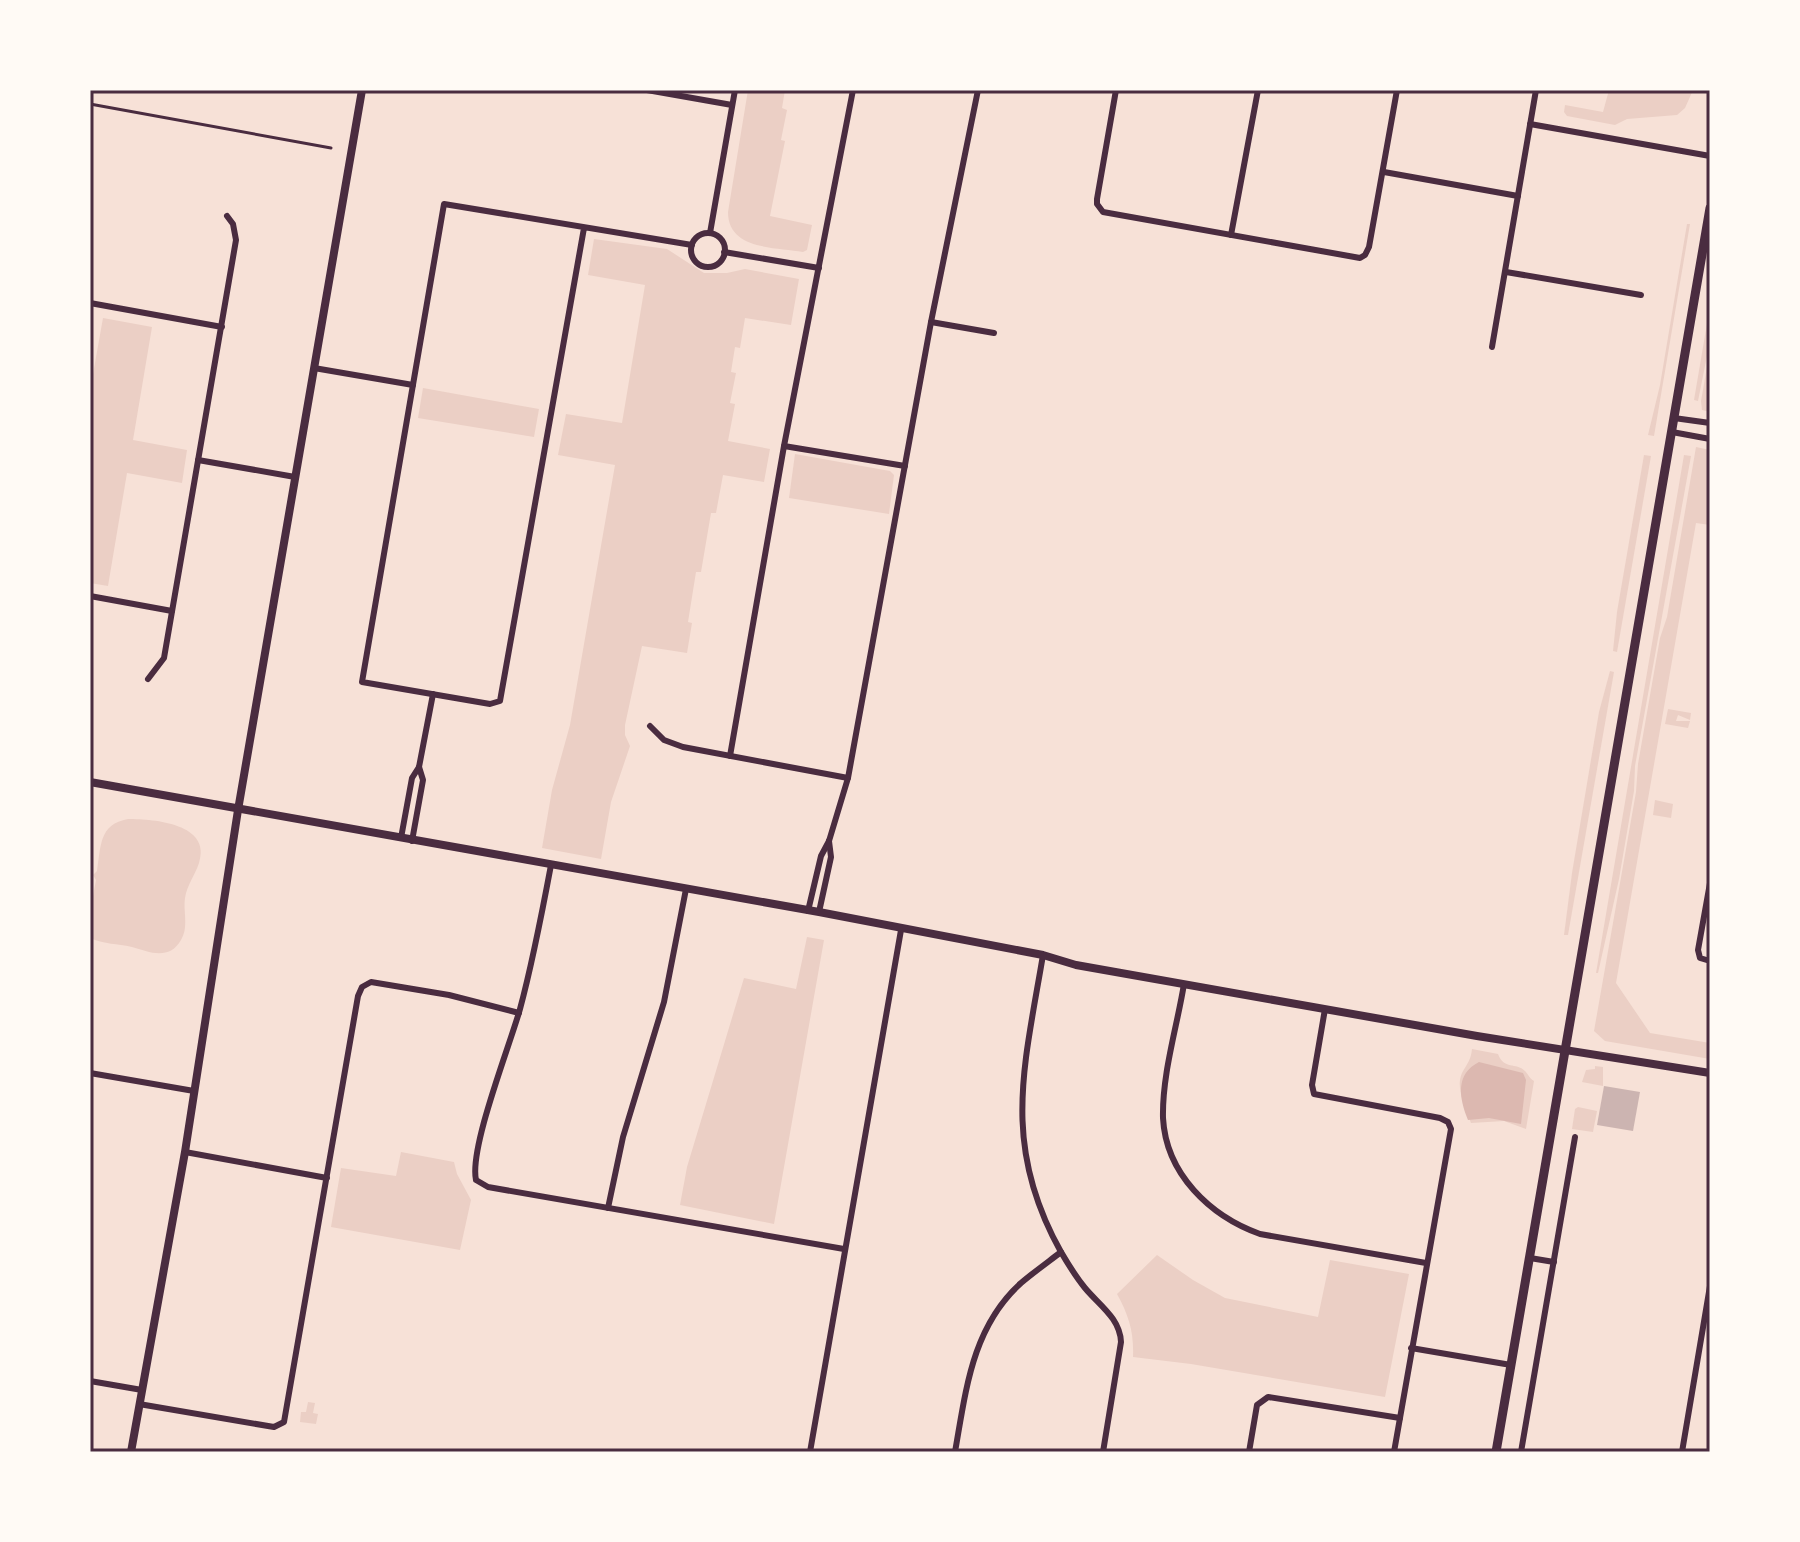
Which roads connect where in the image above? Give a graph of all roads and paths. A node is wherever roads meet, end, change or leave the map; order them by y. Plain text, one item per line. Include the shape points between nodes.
1 (362, 90) edge
2 (647, 90) edge
3 (735, 90) edge
4 (853, 90) edge
5 (978, 90) edge
6 (1116, 90) edge
7 (1258, 90) edge
8 (1397, 90) edge
9 (1536, 90) edge
10 (90, 104) edge
11 (732, 105) junction
12 (1530, 124) junction
13 (331, 148) dead end
14 (1710, 156) edge
15 (1384, 172) junction
16 (1518, 196) junction
17 (1710, 208) edge
18 (227, 216) dead end
19 (584, 228) junction
20 (710, 233) junction
21 (1231, 235) junction
22 (692, 245) junction
23 (724, 252) junction
24 (819, 268) junction
25 (1506, 272) junction
26 (1641, 295) dead end
27 (90, 303) edge
28 (931, 322) junction
29 (222, 327) junction
30 (994, 333) dead end
31 (1492, 347) dead end
32 (314, 368) junction
33 (413, 385) junction
34 (1674, 418) junction
35 (1710, 423) edge
36 (1672, 432) junction
37 (1710, 439) edge
38 (784, 446) junction
39 (198, 460) junction
40 (905, 466) junction
41 (295, 477) junction
42 (90, 596) edge
43 (172, 611) junction
44 (148, 679) dead end
45 (433, 694) junction
46 (650, 726) dead end
47 (730, 756) junction
48 (419, 767) junction
49 (848, 778) junction
50 (90, 782) edge
51 (238, 810) junction
52 (401, 839) junction
53 (412, 841) junction
54 (829, 841) junction
55 (551, 865) junction
56 (1710, 883) edge
57 (686, 889) junction
58 (808, 911) junction
59 (819, 912) junction
60 (901, 930) junction
61 (1043, 955) junction
62 (1710, 961) edge
63 (1184, 984) junction
64 (1325, 1009) junction
65 (519, 1013) junction
66 (1566, 1049) junction
67 (90, 1073) edge
68 (1710, 1073) edge
69 (194, 1091) junction
70 (1575, 1137) dead end
71 (185, 1152) junction
72 (327, 1178) junction
73 (608, 1208) junction
74 (844, 1249) junction
75 (1061, 1252) junction
76 (1530, 1258) junction
77 (1554, 1262) junction
78 (1426, 1263) junction
79 (1710, 1286) edge
80 (1411, 1348) junction
81 (1511, 1365) junction
82 (90, 1381) edge
83 (142, 1390) junction
84 (139, 1404) junction
85 (1400, 1418) junction
86 (131, 1452) edge
87 (810, 1452) edge
88 (955, 1452) edge
89 (1103, 1452) edge
90 (1249, 1452) edge
91 (1394, 1452) edge
92 (1496, 1452) edge
93 (1521, 1452) edge
94 (1682, 1452) edge

1 - 32 street
2 - 11 street
3 - 11 street
4 - 24 street
5 - 28 street
6 - 21 street via 1097,199 1100,208 1107,214
7 - 21 street
8 - 15 street
9 - 12 street
10 - 13 lane
11 - 20 street
12 - 14 street
12 - 16 street
15 - 16 street
15 - 21 street via 1369,247 1360,258
16 - 25 street
17 - 34 main road
18 - 29 street via 236,240
19 - 22 street
19 - 33 street via 444,204
19 - 45 street via 502,698 498,704
20 - 22 street via 698,236
20 - 23 street via 721,240
22 - 23 street via 694,260 705,266 718,263
23 - 24 street
24 - 38 street
25 - 26 street
25 - 31 street
27 - 29 street
28 - 30 street
28 - 40 street
29 - 39 street
32 - 33 street
32 - 41 street
33 - 45 street via 362,682
34 - 35 street
34 - 36 main road
36 - 37 street
36 - 66 main road
38 - 40 street
38 - 47 street
39 - 41 street
39 - 43 street
40 - 49 street
41 - 51 street
42 - 43 street
43 - 44 street via 164,658
45 - 48 street
46 - 47 street via 675,745
47 - 49 street
48 - 52 street via 412,778
48 - 53 street via 423,780
49 - 54 street
50 - 51 street
51 - 52 street
51 - 69 street
52 - 53 street
53 - 55 street
54 - 58 street
54 - 59 street via 831,857
55 - 57 street
55 - 65 street
56 - 62 street via 1698,950 1700,958
57 - 58 street
57 - 73 street via 664,1002 623,1137
58 - 59 street
59 - 60 street
60 - 61 street
60 - 74 street
61 - 63 street
61 - 75 street via 1020,1118 1039,1205
63 - 64 street
63 - 78 street via 1163,1121 1175,1161 1199,1197 1238,1226 1260,1234
64 - 66 street
64 - 78 street via 1312,1091 1319,1097 1448,1122
65 - 72 street via 449,995 364,985
65 - 73 street via 491,1100 476,1180 488,1187
66 - 68 street
66 - 76 main road
67 - 69 street
69 - 71 street
70 - 77 street
71 - 72 street
71 - 83 street
72 - 84 street via 282,1425
73 - 74 street
74 - 87 street
75 - 88 street via 1020,1284 979,1341
75 - 89 street via 1120,1331
76 - 77 street
76 - 81 main road
77 - 93 street
78 - 80 street
79 - 94 street
80 - 81 street
80 - 85 street
81 - 92 main road
82 - 83 street
83 - 84 street
84 - 86 street
85 - 90 street via 1268,1397 1257,1405
85 - 91 street

